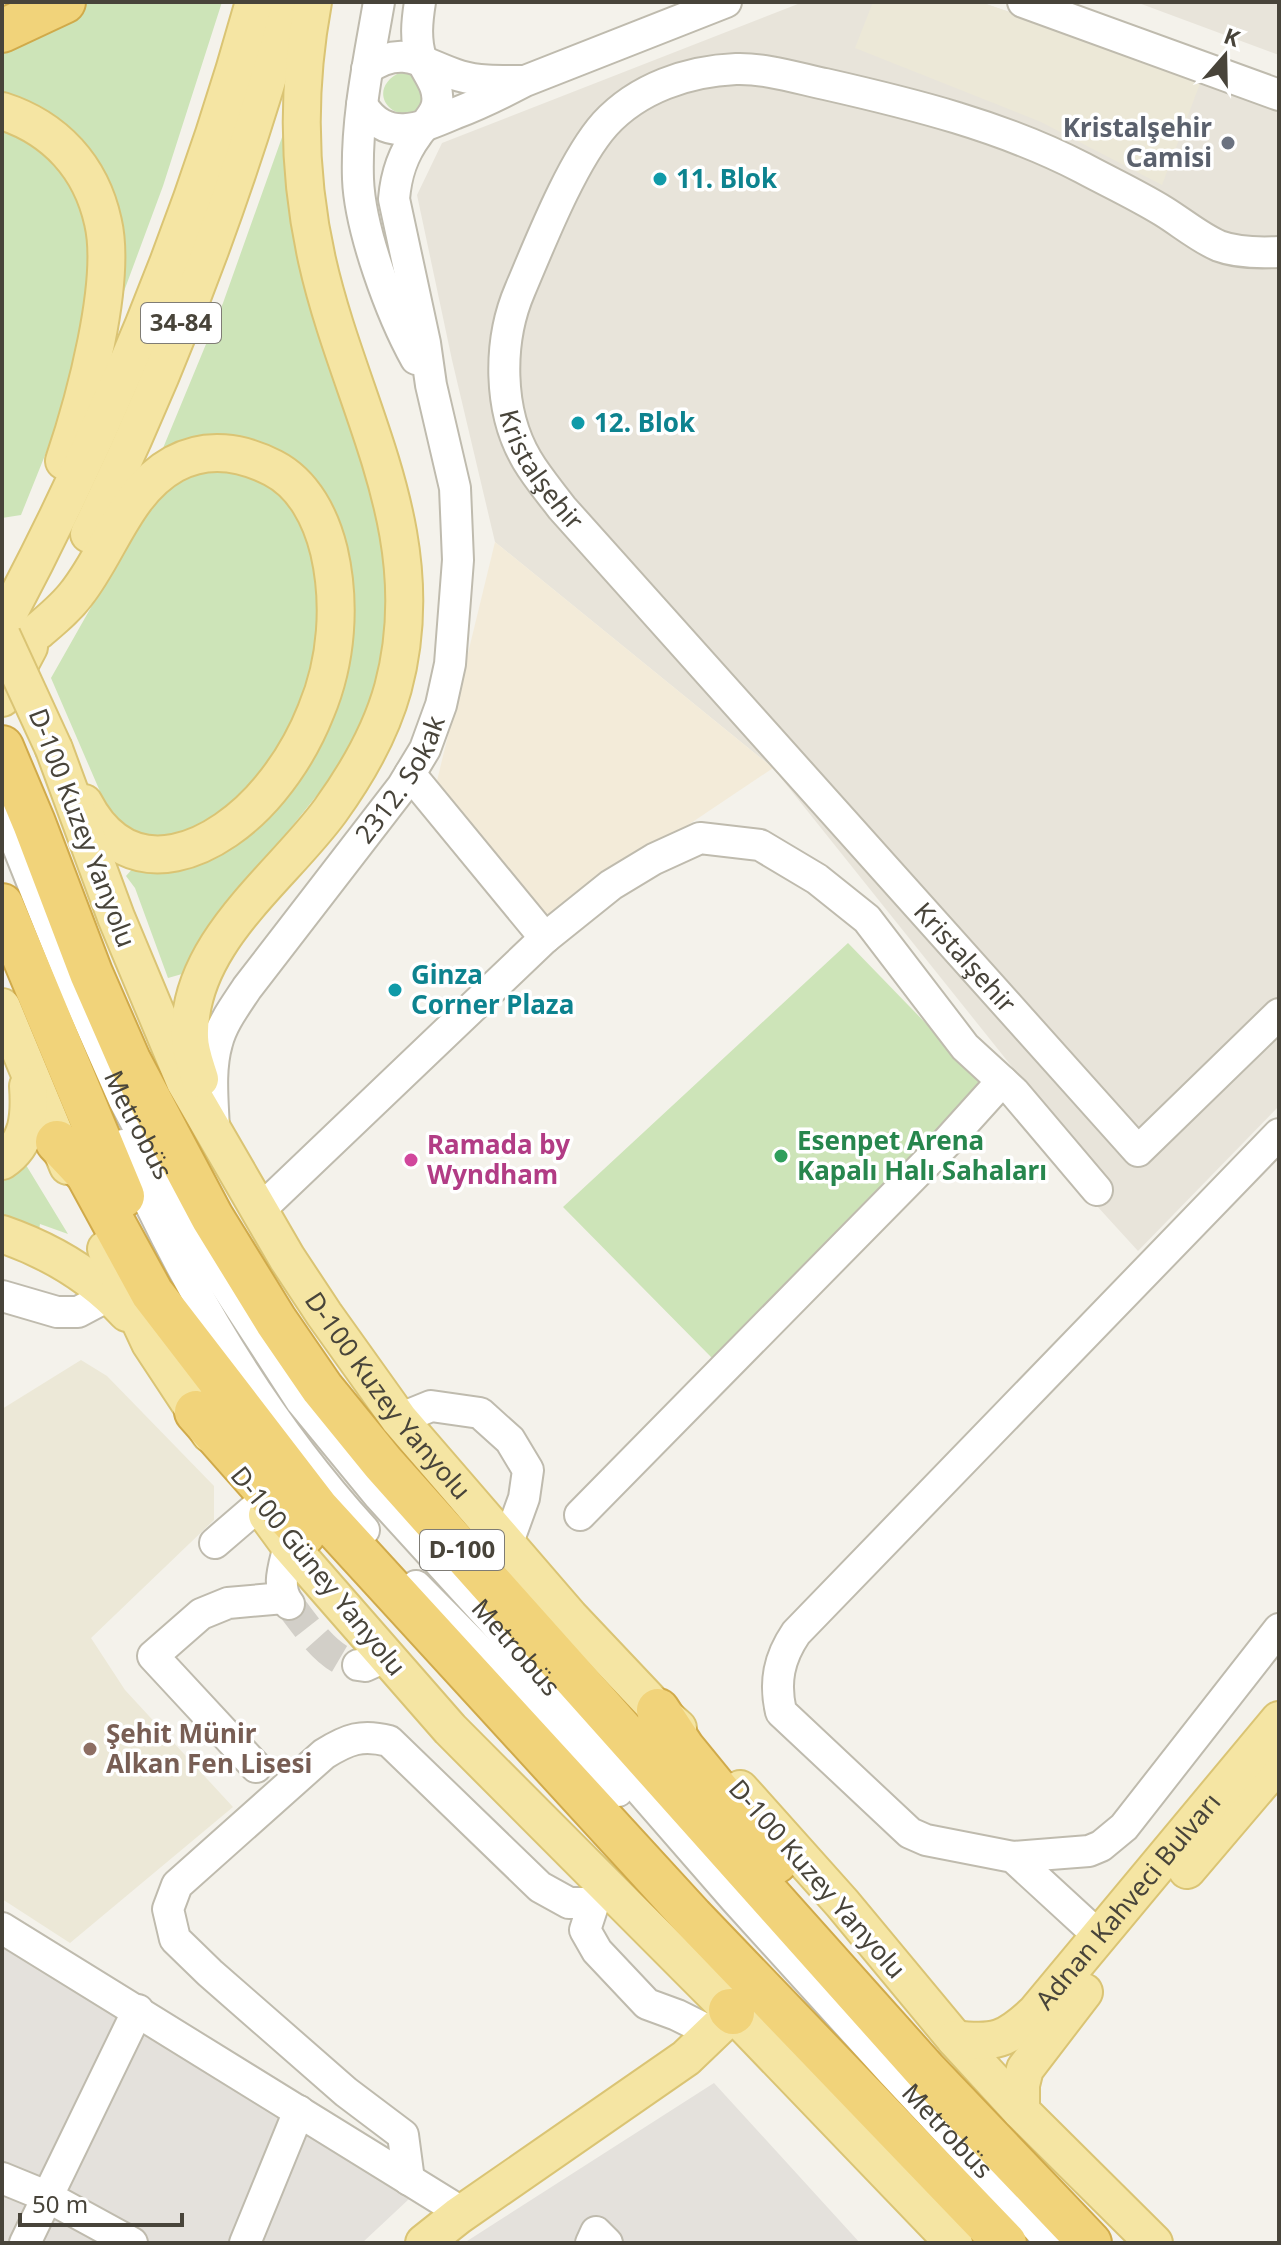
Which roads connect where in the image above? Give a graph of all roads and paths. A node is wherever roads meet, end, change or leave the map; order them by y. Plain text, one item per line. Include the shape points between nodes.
1 (64, 2) edge
2 (254, 2) edge
3 (290, 2) edge
4 (313, 2) edge
5 (379, 2) edge
6 (420, 2) edge
7 (726, 2) edge
8 (1023, 2) edge
9 (2, 31) edge
10 (422, 61) junction
11 (367, 69) junction
12 (525, 81) junction
13 (1279, 95) edge
14 (362, 105) junction
15 (2, 111) edge
16 (423, 127) junction
17 (1279, 252) edge
18 (431, 385) junction
19 (37, 561) junction
20 (2, 626) edge
21 (38, 631) junction
22 (2, 636) edge
23 (2, 698) edge
24 (2, 747) edge
25 (54, 749) junction
26 (410, 774) junction
27 (11, 850) edge
28 (545, 938) junction
29 (2, 1007) edge
30 (1279, 1014) edge
31 (21, 1053) junction
32 (1002, 1081) junction
33 (214, 1130) junction
34 (1279, 1134) edge
35 (57, 1142) junction
36 (2, 1161) edge
37 (1097, 1190) dead end
38 (260, 1210) junction
39 (2, 1234) edge
40 (110, 1295) junction
41 (2, 1296) edge
42 (150, 1343) junction
43 (210, 1399) junction
44 (399, 1419) junction
45 (259, 1505) junction
46 (580, 1515) dead end
47 (215, 1543) dead end
48 (289, 1545) junction
49 (507, 1545) junction
50 (1279, 1629) edge
51 (658, 1710) junction
52 (1279, 1720) edge
53 (1279, 1762) edge
54 (256, 1767) dead end
55 (1013, 1857) junction
56 (597, 1892) junction
57 (2, 1928) edge
58 (1100, 1937) junction
59 (138, 2010) junction
60 (725, 2019) junction
61 (955, 2039) junction
62 (299, 2111) junction
63 (1021, 2111) junction
64 (2, 2178) edge
65 (409, 2180) junction
66 (1032, 2181) junction
67 (46, 2196) junction
68 (454, 2210) junction
69 (25, 2243) edge
70 (132, 2243) edge
71 (245, 2243) edge
72 (401, 2243) edge
73 (424, 2243) edge
74 (591, 2243) edge
75 (607, 2243) edge
76 (954, 2243) edge
77 (1005, 2243) edge
78 (1033, 2243) edge
79 (1052, 2243) edge
80 (1090, 2243) edge
81 (1154, 2243) edge

1 - 9 highway
2 - 19 main road, 34-84 via 173,252
3 - 21 main road, 34-84 via 249,138 162,371
4 - 33 main road via 302,79 308,210 334,321 399,529 405,605 393,689 359,767 330,811 227,935 200,980 190,1039
5 - 11 street, 2312. Sokak
6 - 10 street, 2312. Sokak via 416,30
7 - 12 street
8 - 13 street
10 - 11 street via 390,57
10 - 12 street via 463,77
10 - 16 street, 2312. Sokak via 433,80 437,104
11 - 14 street, 2312. Sokak
12 - 16 street
14 - 16 street via 381,125
14 - 18 street, 2312. Sokak via 358,178 371,245 406,342
15 - 19 main road via 44,129 76,160 103,222 106,251 90,370
16 - 18 street, 2312. Sokak via 400,164 394,199
17 - 30 street, Kristalşehir via 1219,246 1073,163 965,120 815,82 739,69 717,71 644,92 605,124 589,147 515,302 504,378 510,418 526,458 562,508 1138,1151
18 - 26 street, 2312. Sokak via 455,488 458,560 450,664 441,705
19 - 20 main road, 34-84
21 - 23 main road, 34-84
21 - 25 main road via 77,594 146,488 176,463 198,455 225,452 279,471 300,489 326,537 337,607 325,685 287,765 247,812 213,838 180,853 157,856 131,850 109,838 93,820
22 - 25 main road, D-100 Kuzey Yanyolu, bridge
24 - 27 highway, D-100
25 - 33 main road, D-100 Kuzey Yanyolu via 151,1004 185,1082
26 - 28 street
26 - 33 street, 2312. Sokak via 229,1016 217,1042
27 - 43 highway, D-100 via 99,1142 138,1228 212,1360
27 - 66 highway, D-100 via 91,973 149,1099 212,1217 322,1388 780,1909
27 - 78 street, Metrobüs via 106,1106 172,1250 236,1362 278,1422 354,1519 614,1787
27 - 79 street, Metrobüs via 137,1124 208,1258 301,1401 735,1899
28 - 32 street via 611,885 700,838 760,845 817,879 867,919 965,1047
28 - 38 street
29 - 31 main road, D-100 Güney Yanyolu
31 - 35 main road, D-100 Güney Yanyolu
31 - 36 main road via 28,1078 27,1128
32 - 37 street
32 - 46 street
33 - 38 main road, D-100 Kuzey Yanyolu
34 - 55 street via 796,1633 781,1660 781,1712 910,1833
35 - 42 main road, D-100 Güney Yanyolu
35 - 43 highway via 87,1174 152,1293 189,1344
38 - 44 main road, D-100 Kuzey Yanyolu via 324,1314
39 - 40 main road via 56,1256
40 - 41 street via 78,1312 57,1312
40 - 42 main road
42 - 43 main road, D-100 Güney Yanyolu
43 - 45 main road, D-100 Güney Yanyolu
43 - 77 highway, D-100 via 318,1509 692,1917
44 - 49 main road, D-100 Kuzey Yanyolu
44 - 49 street via 431,1406 480,1413 510,1440 528,1470
45 - 47 street
45 - 48 main road, D-100 Güney Yanyolu
48 - 54 street via 282,1577 286,1601 228,1603 201,1614 153,1656
48 - 56 main road, D-100 Güney Yanyolu via 372,1661 450,1729
49 - 51 main road, D-100 Kuzey Yanyolu
50 - 55 street via 1124,1827 1089,1851
51 - 61 main road, D-100 Kuzey Yanyolu via 704,1750 799,1854
51 - 66 highway via 713,1786 940,2056
52 - 58 main road, Adnan Kahveci Bulvarı
53 - 63 main road, Adnan Kahveci Bulvarı via 1038,2049 1022,2077
55 - 58 street
56 - 60 main road, D-100 Güney Yanyolu
56 - 60 street via 585,1930 597,1951 647,2004 677,2015
56 - 65 street via 569,1903 540,1887 389,1741 370,1736 343,1742 324,1754 177,1885 168,1909 175,1939 346,2092 403,2135
57 - 59 street
58 - 61 main road, Adnan Kahveci Bulvarı via 1015,2031 988,2042
59 - 62 street
59 - 67 street
60 - 68 main road
60 - 76 main road, D-100 Güney Yanyolu
61 - 63 main road, D-100 Kuzey Yanyolu
62 - 65 street
62 - 71 street
63 - 81 main road, D-100 Kuzey Yanyolu
64 - 67 street
65 - 68 street
66 - 80 highway, D-100
67 - 69 street
67 - 70 street
68 - 72 main road
68 - 73 main road
74 - 75 street via 596,2232

